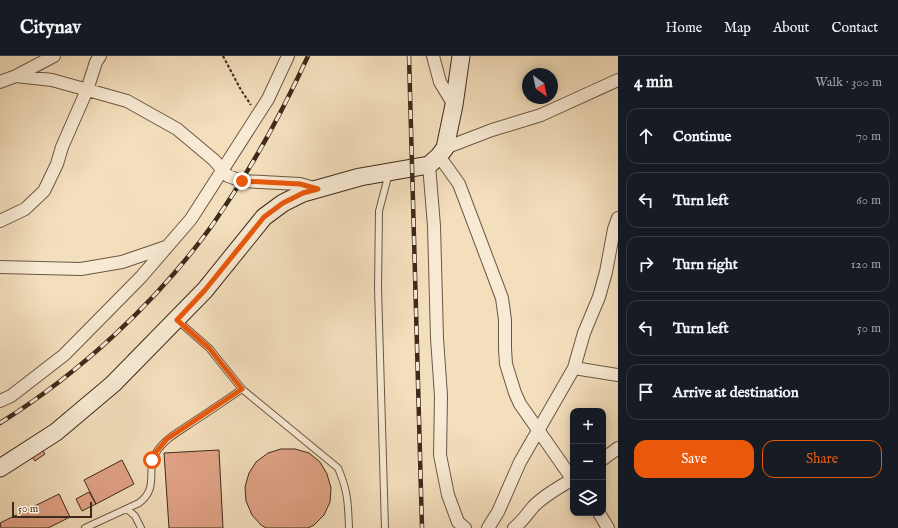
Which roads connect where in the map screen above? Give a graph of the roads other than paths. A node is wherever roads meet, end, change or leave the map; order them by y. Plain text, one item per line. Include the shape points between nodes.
1 (54, 56) edge
2 (100, 56) edge
3 (288, 56) edge
4 (433, 56) edge
5 (461, 56) edge
6 (16, 76) junction
7 (618, 80) edge
8 (0, 82) edge
9 (87, 90) junction
10 (454, 105) junction
11 (438, 156) junction
12 (223, 170) junction
13 (389, 172) junction
14 (318, 189) junction
15 (618, 218) edge
16 (0, 221) edge
17 (167, 246) junction
18 (0, 267) edge
19 (177, 320) junction
20 (574, 368) junction
21 (618, 375) edge
22 (242, 389) junction
23 (0, 401) edge
24 (538, 429) junction
25 (618, 448) edge
26 (606, 457) edge
27 (0, 468) edge
28 (570, 476) edge
29 (570, 482) edge
30 (127, 509) junction
31 (602, 516) edge
32 (85, 528) edge
33 (141, 528) edge
34 (349, 528) edge
35 (385, 528) edge
36 (465, 528) edge
37 (488, 528) edge
38 (514, 528) edge
39 (608, 528) edge

1 - 6 street
2 - 9 street
3 - 12 street via 268,99
4 - 10 street via 440,82
5 - 10 street
6 - 8 street
6 - 9 street via 52,80
7 - 11 street via 541,115 492,130
9 - 12 street via 127,101 177,129
9 - 16 street via 44,191 25,209
10 - 11 street
11 - 13 street
11 - 24 street via 459,184 502,298 506,364 520,404
11 - 36 street via 434,226 441,396 440,454 448,495 458,522
12 - 14 street via 228,176 242,181 300,184
12 - 17 street via 191,219
13 - 14 street
13 - 35 lane via 379,211 378,288
14 - 19 street via 283,203 264,217 205,290
15 - 20 street via 601,290 584,332
17 - 18 street via 122,262 81,269
17 - 23 street via 141,277 64,355 11,396
19 - 22 lane via 209,348
19 - 27 street via 113,384 56,432
20 - 21 street
20 - 24 street
22 - 30 lane via 167,439 152,460 151,489 146,498
22 - 34 lane via 338,468 348,499
24 - 28 street
24 - 37 street
25 - 26 street
29 - 38 street via 534,506
30 - 32 lane
30 - 33 lane via 135,516
31 - 39 street

